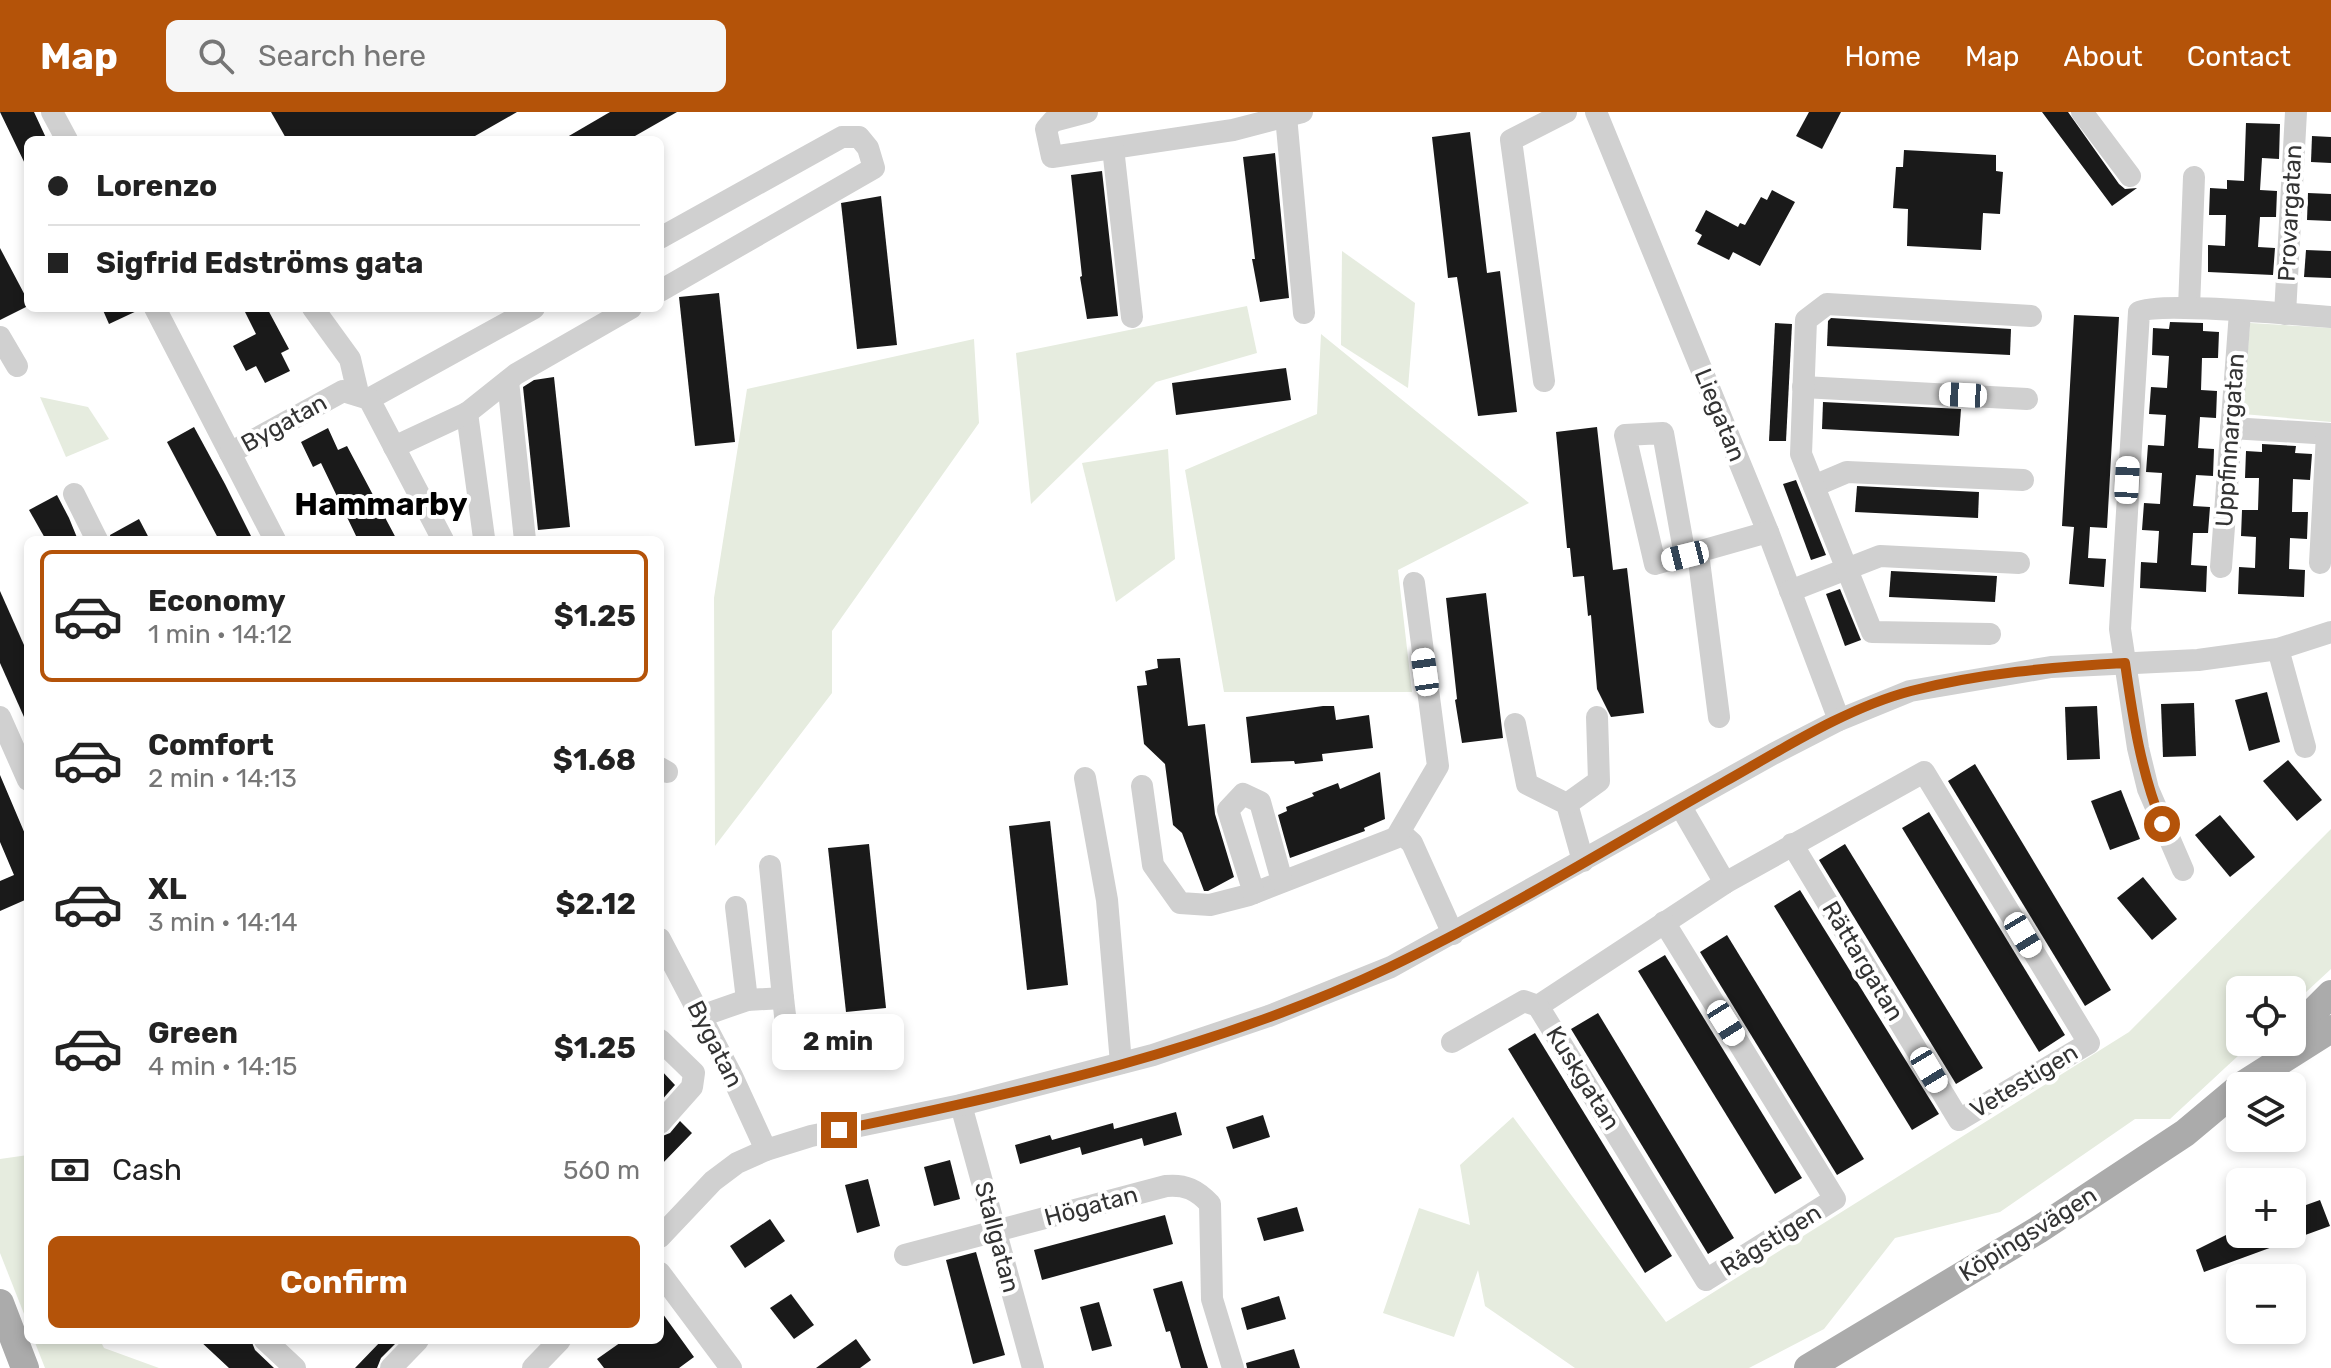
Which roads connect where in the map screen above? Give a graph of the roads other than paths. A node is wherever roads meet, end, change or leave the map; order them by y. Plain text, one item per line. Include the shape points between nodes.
1 (52, 112) edge
2 (1087, 112) edge
3 (1566, 112) edge
4 (1596, 112) edge
5 (2082, 112) edge
6 (2296, 112) edge
7 (1294, 114) edge
8 (65, 136) edge
9 (1113, 148) junction
10 (2130, 176) dead end
11 (2194, 177) dead end
12 (664, 236) edge
13 (664, 289) edge
14 (2189, 308) junction
15 (157, 312) edge
16 (526, 312) edge
17 (624, 312) edge
18 (2240, 312) junction
19 (1304, 313) dead end
20 (2285, 314) junction
21 (2031, 316) dead end
22 (1132, 317) dead end
23 (2331, 317) edge
24 (327, 319) edge
25 (0, 337) edge
26 (17, 366) dead end
27 (508, 381) junction
28 (1544, 381) dead end
29 (1803, 387) junction
30 (363, 396) junction
31 (2027, 399) dead end
32 (467, 413) junction
33 (2231, 428) junction
34 (2329, 434) edge
35 (394, 447) junction
36 (230, 453) junction
37 (2023, 480) dead end
38 (1814, 486) junction
39 (74, 494) dead end
40 (1768, 532) junction
41 (95, 536) edge
42 (273, 536) edge
43 (441, 536) edge
44 (484, 536) edge
45 (525, 536) edge
46 (1692, 555) junction
47 (2019, 563) dead end
48 (2320, 563) dead end
49 (1846, 567) junction
50 (2221, 567) dead end
51 (1414, 583) dead end
52 (1790, 591) junction
53 (2331, 632) edge
54 (1990, 634) dead end
55 (2278, 649) junction
56 (2125, 663) junction
57 (0, 717) edge
58 (1597, 717) dead end
59 (1719, 717) dead end
60 (1839, 720) junction
61 (1515, 724) dead end
62 (2305, 747) dead end
63 (24, 771) edge
64 (1085, 778) dead end
65 (1142, 786) dead end
66 (1567, 804) junction
67 (1681, 807) junction
68 (1397, 836) junction
69 (1792, 844) junction
70 (1583, 861) junction
71 (770, 866) dead end
72 (2183, 870) dead end
73 (1282, 881) junction
74 (1725, 883) junction
75 (1254, 893) junction
76 (736, 907) dead end
77 (1664, 922) junction
78 (1453, 934) junction
79 (664, 947) edge
80 (2331, 994) edge
81 (783, 998) junction
82 (747, 1000) junction
83 (1538, 1006) junction
84 (701, 1016) junction
85 (2306, 1019) edge
86 (2331, 1029) edge
87 (1452, 1042) dead end
88 (2089, 1043) joint
89 (664, 1044) edge
90 (789, 1050) dead end
91 (2270, 1056) edge
92 (1121, 1063) junction
93 (2255, 1072) edge
94 (2264, 1072) edge
95 (2226, 1099) edge
96 (961, 1105) junction
97 (664, 1118) edge
98 (1959, 1120) joint
99 (766, 1150) junction
100 (996, 1231) junction
101 (664, 1233) edge
102 (905, 1255) dead end
103 (664, 1278) edge
104 (1706, 1280) joint
105 (0, 1303) edge
106 (269, 1344) edge
107 (414, 1344) edge
108 (556, 1344) edge
109 (25, 1368) edge
110 (295, 1368) edge
111 (391, 1368) edge
112 (533, 1368) edge
113 (731, 1368) edge
114 (1033, 1368) edge
115 (1233, 1368) edge
116 (1808, 1368) edge

1 - 8 street
2 - 9 street via 1053,121 1046,129 1052,157
3 - 28 street via 1511,140
4 - 40 street, Liegatan
5 - 10 street
6 - 20 street, Provargatan
7 - 9 street via 1233,130
7 - 19 street
9 - 22 street
11 - 14 street
12 - 13 street via 842,137 859,137 868,148 874,168
14 - 18 street
14 - 56 street via 2147,307 2139,312 2120,600
15 - 36 street
16 - 30 street, Bygatan
17 - 27 street
18 - 20 street
18 - 33 street, Uppfinnargatan
20 - 23 street
21 - 29 street via 1827,304 1806,320
24 - 30 street
25 - 26 street
27 - 32 street
27 - 45 street
29 - 31 street
29 - 38 street via 1801,454
30 - 35 street
30 - 36 street, Bygatan via 343,391
32 - 35 street
32 - 44 street
33 - 34 street
33 - 50 street, Uppfinnargatan
34 - 48 street
35 - 43 street
36 - 42 street
37 - 38 street via 1847,472
38 - 49 street
39 - 41 street
40 - 46 street
40 - 52 street, Liegatan
46 - 46 street via 1655,564 1625,435 1663,433
46 - 59 street
47 - 49 street via 1880,556
49 - 52 street
49 - 54 street via 1872,632
51 - 68 street via 1438,766
52 - 60 street, Liegatan
53 - 55 street
55 - 56 street
55 - 62 street
56 - 60 street via 2051,667 1910,691
56 - 72 street via 2148,789
57 - 63 street
58 - 66 street via 1599,781
60 - 67 street
61 - 66 street via 1527,784
64 - 92 street via 1107,900
65 - 75 street via 1153,865 1180,903 1210,905
66 - 70 street
67 - 70 street
67 - 74 street
68 - 73 street
68 - 78 street via 1412,843
69 - 74 street, Kuskgatan
69 - 88 street, Kuskgatan via 1924,772
69 - 98 street, Rättargatan
70 - 78 street
71 - 81 street
73 - 75 street
73 - 75 street via 1260,802 1243,794 1228,810
74 - 77 street, Kuskgatan
76 - 82 street
77 - 83 street, Kuskgatan
77 - 104 street, Rågstigen via 1835,1199
78 - 92 street via 1332,992
79 - 84 street, Bygatan
80 - 85 main road
81 - 82 street
81 - 90 street
82 - 84 street
83 - 87 street via 1524,1001
83 - 104 street, Kuskgatan
84 - 99 street, Bygatan
86 - 94 main road, Köpingsvägen
88 - 98 street, Vetestigen
89 - 97 street via 694,1073 692,1087
91 - 93 main road, Köpingsvägen
92 - 96 street
95 - 116 main road, Köpingsvägen via 2185,1133 2038,1230
96 - 99 street
96 - 100 street, Stallgatan
99 - 101 street via 713,1181
100 - 102 street, Högatan
100 - 114 street, Stallgatan
100 - 115 street, Högatan via 1166,1186 1200,1192 1210,1204 1212,1299
103 - 113 street
105 - 109 main road
106 - 110 street
107 - 111 street
108 - 112 street

